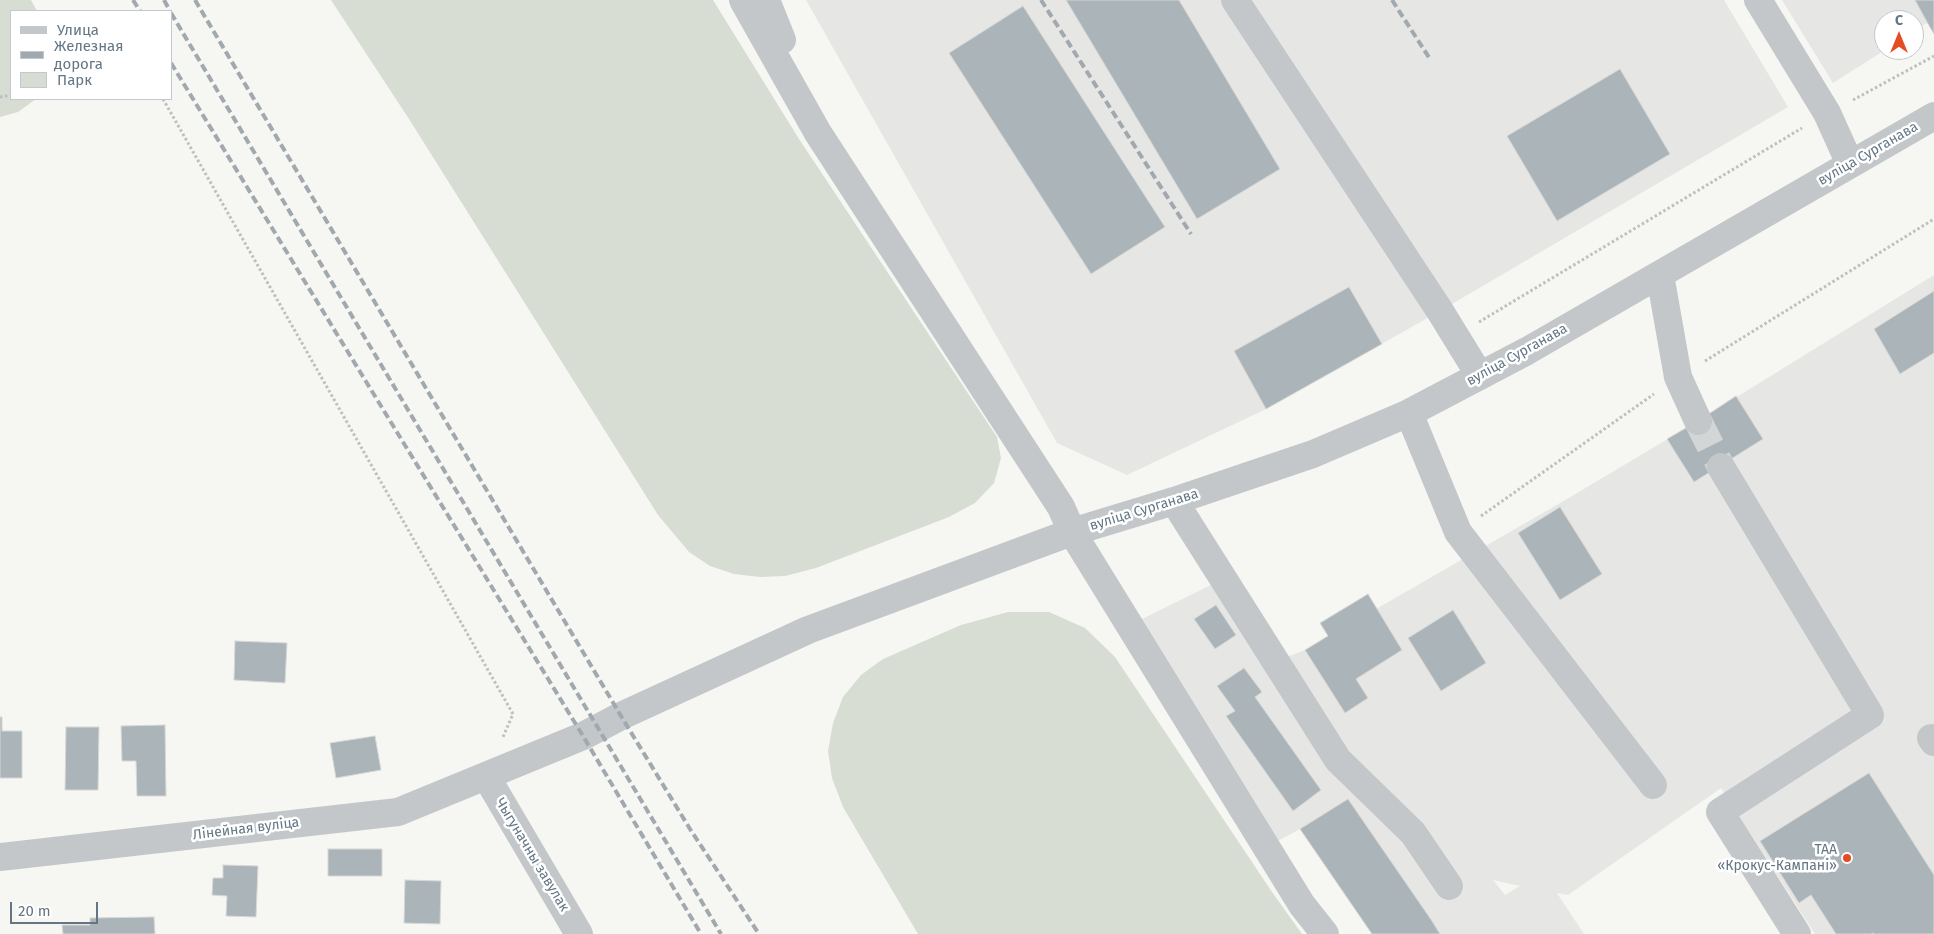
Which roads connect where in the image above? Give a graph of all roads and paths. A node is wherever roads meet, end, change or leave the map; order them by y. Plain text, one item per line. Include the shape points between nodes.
1 (742, 0) edge
2 (766, 0) edge
3 (1236, 0) edge
4 (1758, 0) edge
5 (1934, 56) edge
6 (164, 100) edge
7 (1827, 113) junction
8 (1934, 116) edge
9 (818, 133) junction
10 (1850, 164) junction
11 (1660, 275) junction
12 (1478, 322) dead end
13 (1480, 376) junction
14 (1409, 413) junction
15 (1698, 421) tunnel mouth
16 (1721, 467) tunnel mouth
17 (1174, 501) junction
18 (1072, 532) junction
19 (486, 776) junction
20 (1653, 785) dead end
21 (0, 857) edge
22 (1448, 886) dead end
23 (579, 934) edge
24 (1325, 934) edge
25 (1797, 934) edge

1 - 9 street
2 - 9 street
3 - 13 street
4 - 7 street
5 - 7 path
6 - 19 path via 513,714
7 - 10 street
7 - 12 path
8 - 10 street, вуліца Сурганава
9 - 18 street via 1061,507
10 - 11 street, вуліца Сурганава
11 - 13 street, вуліца Сурганава
11 - 15 street via 1678,377
13 - 14 street, вуліца Сурганава
14 - 17 street, вуліца Сурганава via 1314,454
14 - 20 street via 1458,532
16 - 25 street via 1870,714 1720,812
17 - 18 street, вуліца Сурганава
17 - 22 street via 1338,760 1414,833
18 - 19 street, вуліца Сурганава via 808,630 583,736
18 - 24 street via 1302,905
19 - 21 street, Лінейная вуліца via 398,812
19 - 23 street, Чыгуначны завулак

